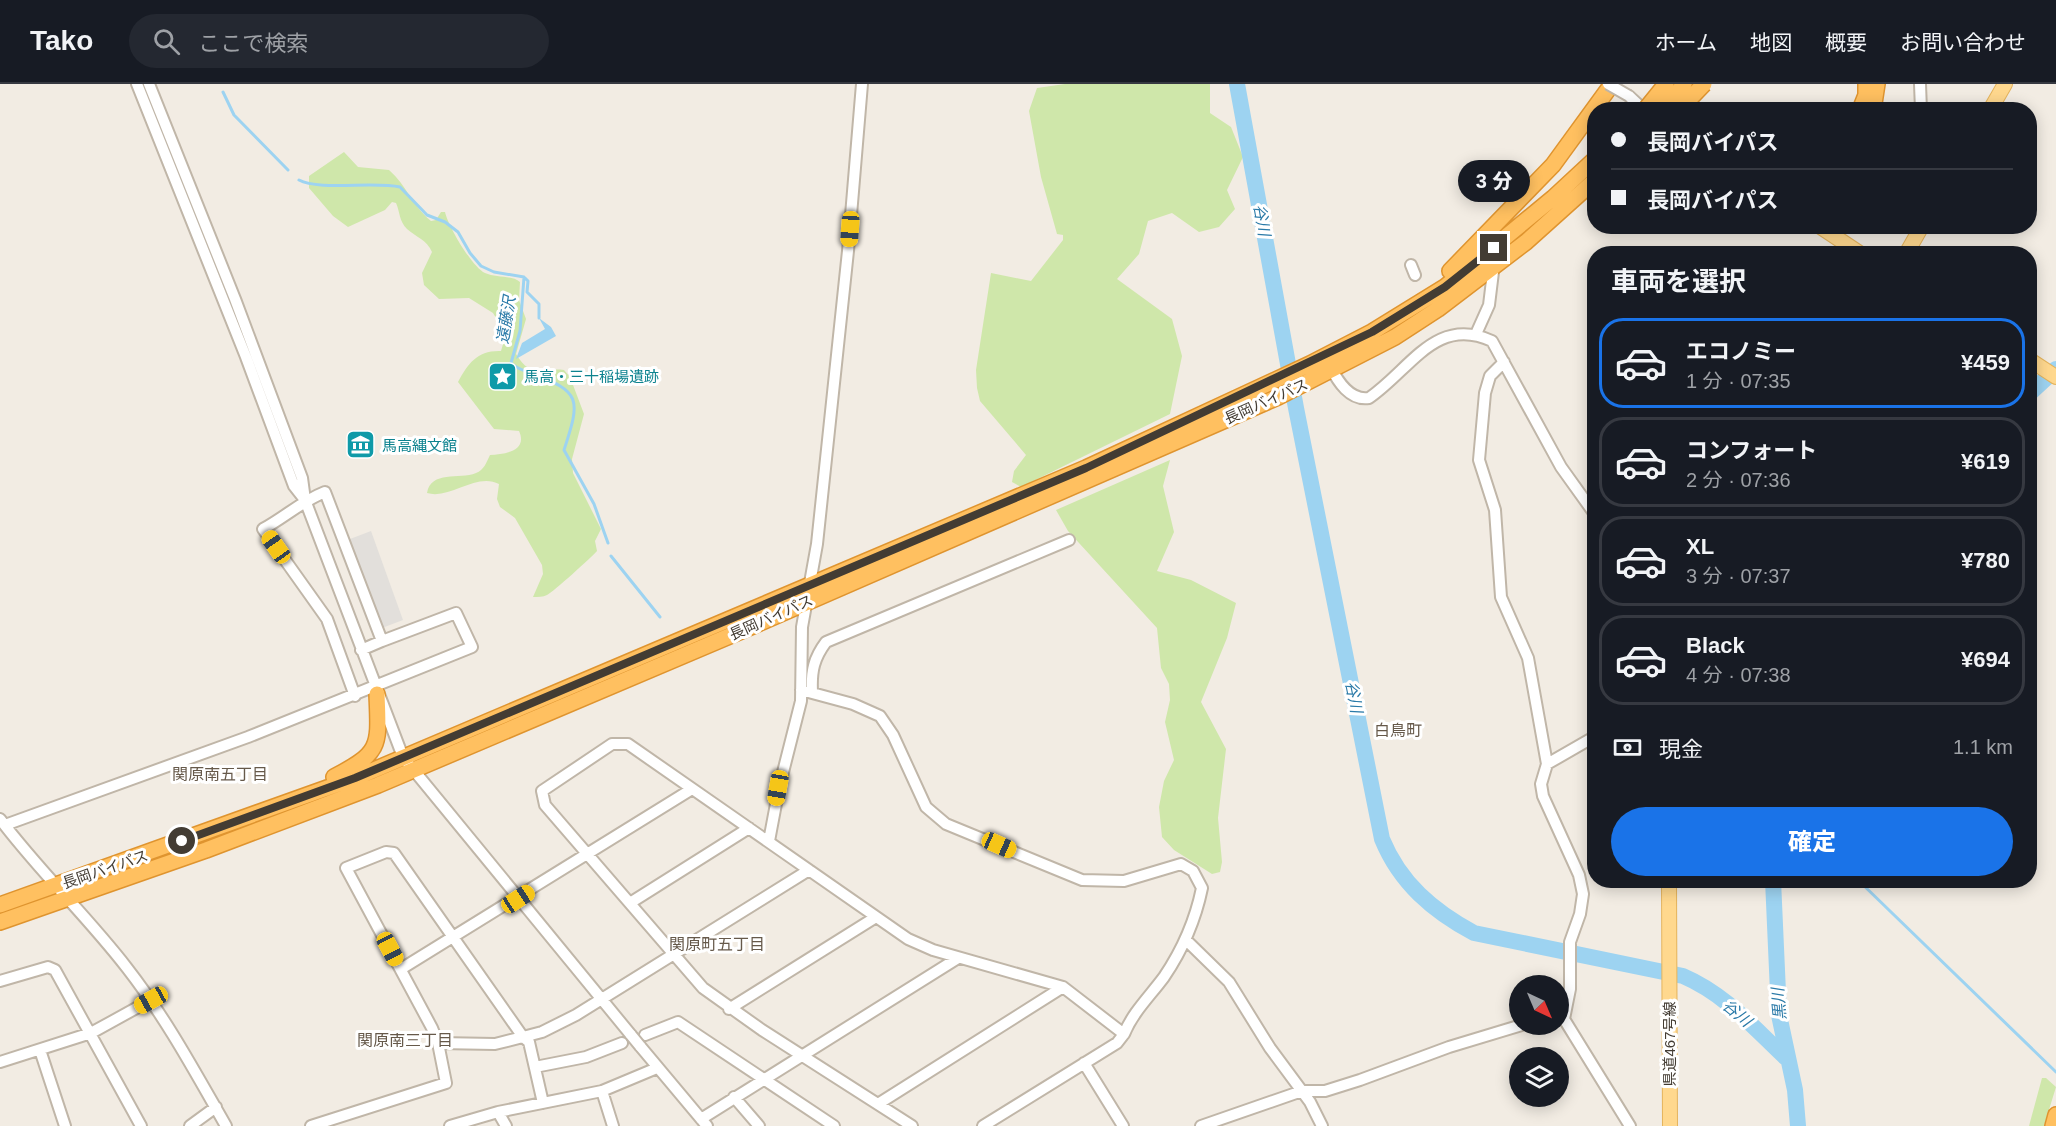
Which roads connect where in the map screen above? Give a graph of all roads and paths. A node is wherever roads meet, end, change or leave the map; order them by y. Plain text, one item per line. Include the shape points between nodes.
1 (137, 84) edge
2 (149, 84) edge
3 (862, 84) edge
4 (1610, 84) edge
5 (1662, 84) edge
6 (1678, 84) edge
7 (1704, 84) edge
8 (1866, 84) edge
9 (1877, 84) edge
10 (1920, 84) edge
11 (2005, 84) edge
12 (1597, 102) edge
13 (1635, 102) edge
14 (1654, 102) edge
15 (1668, 102) edge
16 (1674, 102) edge
17 (1687, 102) edge
18 (1690, 102) edge
19 (1863, 102) edge
20 (1874, 102) edge
21 (1921, 102) edge
22 (1995, 102) edge
23 (1587, 117) edge
24 (1587, 166) edge
25 (1587, 187) edge
26 (1587, 195) edge
27 (1487, 216) dead end
28 (1831, 234) edge
29 (1492, 241) junction
30 (1526, 242) junction
31 (1849, 246) edge
32 (1494, 266) junction
33 (1476, 334) junction
34 (1504, 362) junction
35 (2037, 365) edge
36 (1331, 368) junction
37 (1312, 371) junction
38 (2056, 377) edge
39 (305, 500) junction
40 (1587, 503) edge
41 (1069, 540) dead end
42 (812, 583) junction
43 (808, 601) junction
44 (382, 641) junction
45 (362, 650) junction
46 (376, 691) junction
47 (806, 691) junction
48 (355, 696) junction
49 (1587, 741) edge
50 (403, 757) junction
51 (1547, 764) junction
52 (411, 770) junction
53 (692, 789) junction
54 (289, 802) junction
55 (2, 822) edge
56 (749, 828) junction
57 (769, 841) junction
58 (588, 854) junction
59 (809, 870) junction
60 (56, 886) junction
61 (1669, 888) edge
62 (67, 897) junction
63 (518, 899) junction
64 (630, 903) junction
65 (0, 905) edge
66 (876, 917) junction
67 (0, 922) edge
68 (455, 938) junction
69 (1186, 940) junction
70 (672, 955) junction
71 (958, 958) junction
72 (401, 969) junction
73 (0, 981) edge
74 (1063, 987) junction
75 (1569, 992) edge
76 (151, 1000) junction
77 (602, 1000) junction
78 (729, 1008) junction
79 (1509, 1029) edge
80 (1569, 1031) edge
81 (91, 1034) junction
82 (1124, 1034) junction
83 (645, 1035) dead end
84 (523, 1037) junction
85 (438, 1043) junction
86 (622, 1044) dead end
87 (40, 1050) junction
88 (802, 1056) junction
89 (0, 1062) edge
90 (1084, 1063) junction
91 (535, 1067) junction
92 (657, 1068) junction
93 (763, 1079) junction
94 (1302, 1090) junction
95 (602, 1091) junction
96 (734, 1097) junction
97 (543, 1102) junction
98 (878, 1104) junction
99 (216, 1107) junction
100 (498, 1112) junction
101 (2056, 1115) edge
102 (704, 1122) edge
103 (1208, 1125) edge
104 (65, 1126) edge
105 (141, 1126) edge
106 (190, 1126) edge
107 (226, 1126) edge
108 (312, 1126) edge
109 (450, 1126) edge
110 (506, 1126) edge
111 (614, 1126) edge
112 (759, 1126) edge
113 (834, 1126) edge
114 (912, 1126) edge
115 (983, 1126) edge
116 (1124, 1126) edge
117 (1322, 1126) edge
118 (1630, 1126) edge
119 (1670, 1126) edge
120 (2053, 1126) edge

1 - 39 street via 294,486
2 - 39 street via 257,358 302,478
3 - 42 street via 849,251
4 - 12 highway
4 - 13 street, bridge
5 - 16 main road
6 - 14 highway, bridge
6 - 15 highway, bridge
6 - 18 main road
7 - 17 highway, bridge
8 - 19 highway
9 - 20 highway
10 - 21 street
11 - 22 main road
23 - 29 highway
24 - 29 highway
25 - 30 highway, 長岡バイパス
26 - 30 highway
27 - 29 street
28 - 31 main road
29 - 32 street
29 - 37 highway, 長岡バイパス via 1372,332
30 - 32 highway, 長岡バイパス
32 - 33 street via 1489,306
32 - 36 highway, 長岡バイパス via 1395,337
33 - 34 street via 1492,342
33 - 36 street via 1439,338 1369,398 1351,395
34 - 40 street via 1561,467
34 - 51 street via 1490,376 1485,393 1479,460 1495,510 1501,597 1528,658
35 - 38 main road
36 - 37 highway, 長岡バイパス
37 - 42 highway, 長岡バイパス via 1272,381 1086,468
37 - 43 highway, 長岡バイパス via 1278,397
39 - 44 street via 326,492
39 - 45 street
39 - 48 street via 263,529 327,619
41 - 47 street via 826,642 816,656
42 - 43 street
42 - 50 highway, 長岡バイパス
43 - 47 street via 802,627
43 - 52 highway, 長岡バイパス
44 - 45 street
44 - 46 street via 456,613 472,647
45 - 46 street
46 - 48 street
46 - 50 street
46 - 54 highway via 378,740 371,753 359,764
47 - 57 street
47 - 69 street via 865,708 880,717 893,735 926,807 946,824 1082,880 1124,881 1181,864 1192,871 1202,888
48 - 55 street via 195,757
49 - 51 street
50 - 52 street
50 - 54 highway, 長岡バイパス
51 - 75 street via 1541,784 1546,807 1582,885 1582,907 1570,942
52 - 62 highway, 長岡バイパス via 206,850
52 - 63 street
53 - 56 street
53 - 58 street
53 - 58 street via 628,744 612,744 542,791 545,805
54 - 60 highway, 長岡バイパス
55 - 60 street
56 - 57 street
56 - 64 street
57 - 59 street
58 - 63 street
58 - 64 street
59 - 66 street
59 - 70 street
60 - 62 street
60 - 65 highway, 長岡バイパス
61 - 119 main road, 県道467号線
62 - 67 highway, 長岡バイパス
62 - 76 street
63 - 68 street
63 - 77 street
64 - 70 street
66 - 71 street via 908,939
66 - 78 street
68 - 72 street
68 - 72 street via 394,853 386,852 346,868
68 - 84 street
69 - 82 street
69 - 94 street via 1229,982
70 - 77 street
70 - 78 street via 703,988
71 - 74 street
71 - 88 street
72 - 85 street
73 - 81 street via 48,967 55,970
74 - 82 street
74 - 98 street
76 - 81 street
76 - 99 street
77 - 84 street via 559,1025
77 - 92 street, bridge
78 - 88 street
79 - 94 street via 1325,1091
80 - 118 street
81 - 87 street
81 - 105 street
82 - 90 street via 1117,1043
83 - 93 street via 678,1022
84 - 85 street via 495,1044
84 - 91 street via 529,1042
85 - 108 street via 446,1083
86 - 91 street via 586,1057
87 - 89 street
87 - 104 street
88 - 93 street
88 - 98 street
90 - 115 street
90 - 116 street
91 - 97 street
92 - 95 street
92 - 102 street
93 - 96 street
93 - 113 street
94 - 103 street
94 - 117 street
95 - 97 street
95 - 111 street
96 - 102 street
96 - 112 street
97 - 100 street
98 - 114 street
99 - 106 street
99 - 107 street
100 - 109 street
100 - 110 street
101 - 120 highway

